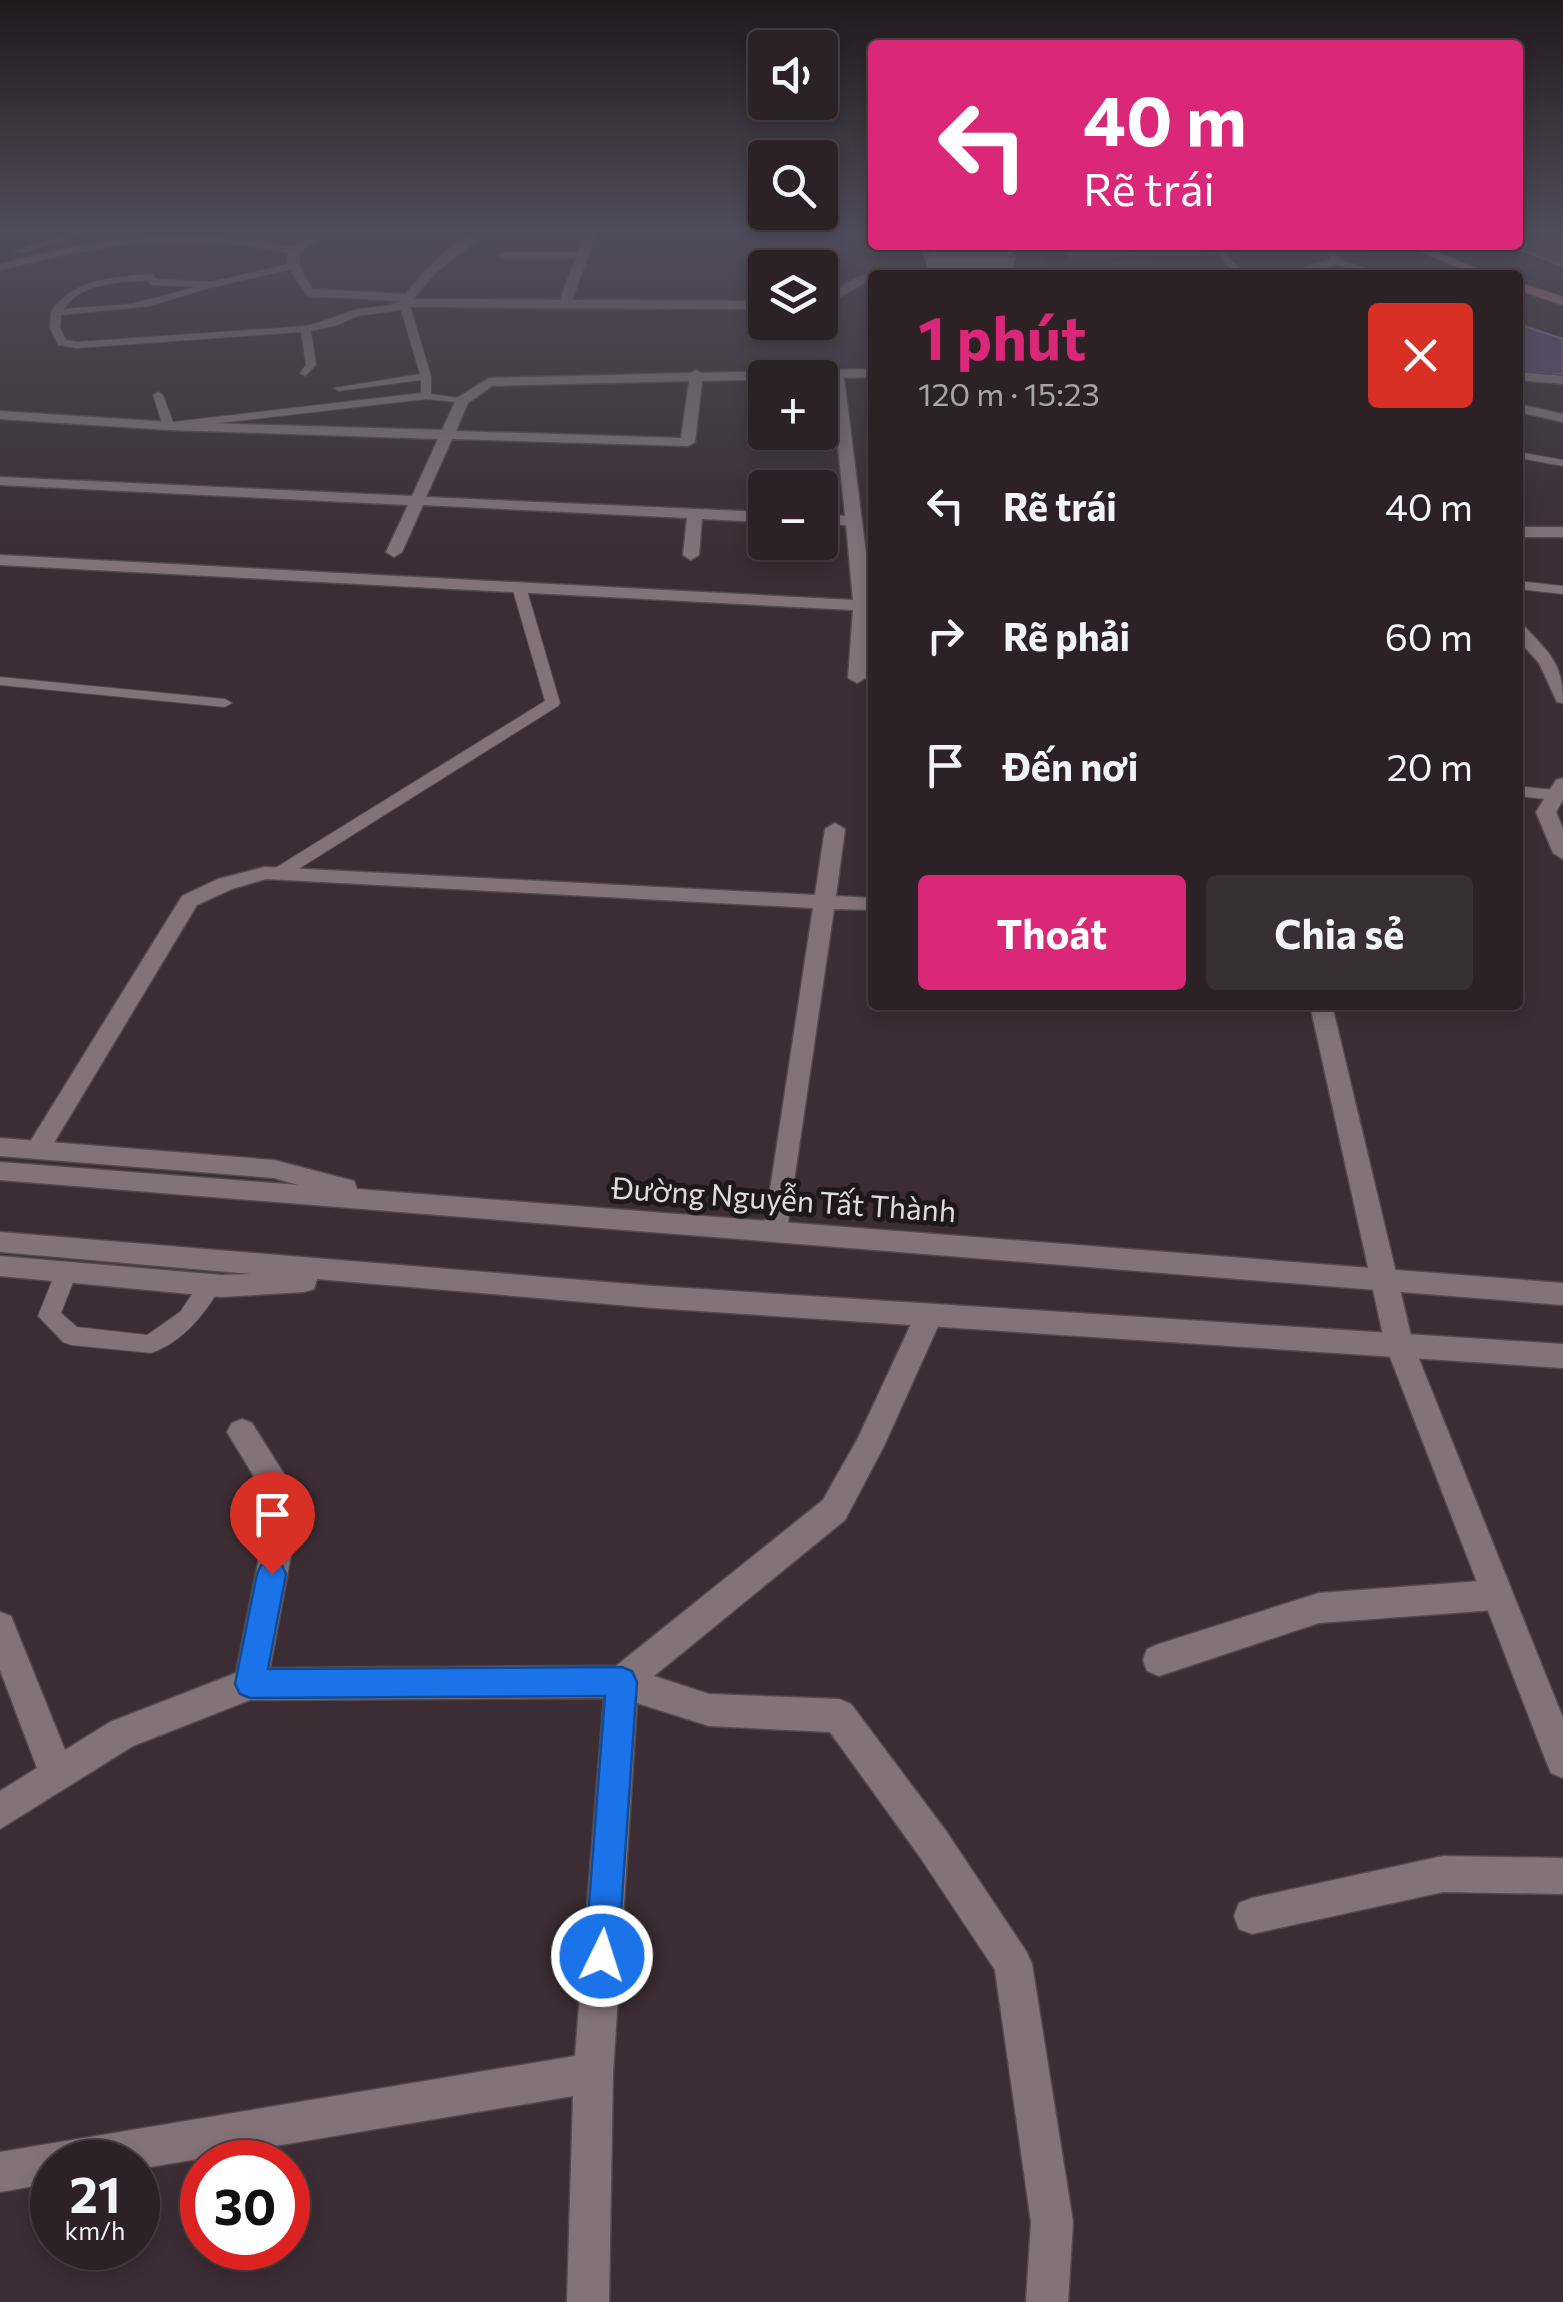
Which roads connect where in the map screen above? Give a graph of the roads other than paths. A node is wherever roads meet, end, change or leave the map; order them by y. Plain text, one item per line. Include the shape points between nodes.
1 (58, 337) edge
2 (178, 337) edge
3 (307, 337) edge
4 (416, 337) edge
5 (305, 373) dead end
6 (838, 373) edge
7 (868, 373) edge
8 (696, 374) junction
9 (748, 374) edge
10 (426, 376) junction
11 (1523, 376) edge
12 (1563, 380) edge
13 (838, 383) edge
14 (339, 388) dead end
15 (158, 395) dead end
16 (426, 396) junction
17 (462, 401) junction
18 (1523, 409) edge
19 (0, 415) edge
20 (1563, 418) edge
21 (169, 426) junction
22 (446, 436) junction
23 (1523, 456) edge
24 (1563, 461) edge
25 (0, 480) edge
26 (416, 502) junction
27 (696, 514) junction
28 (748, 516) edge
29 (838, 521) edge
30 (852, 521) junction
31 (1523, 532) edge
32 (1563, 532) edge
33 (394, 552) dead end
34 (691, 556) dead end
35 (0, 560) edge
36 (1523, 586) edge
37 (519, 587) junction
38 (1563, 590) edge
39 (867, 606) edge
40 (1523, 634) edge
41 (1555, 662) edge
42 (857, 678) dead end
43 (0, 681) edge
44 (1563, 698) edge
45 (225, 702) dead end
46 (1559, 790) edge
47 (1523, 791) edge
48 (835, 829) dead end
49 (1563, 853) edge
50 (278, 874) junction
51 (825, 901) junction
52 (868, 904) edge
53 (1322, 1010) edge
54 (0, 1147) edge
55 (37, 1150) junction
56 (0, 1171) edge
57 (413, 1206) junction
58 (777, 1229) junction
59 (0, 1242) edge
60 (0, 1266) edge
61 (66, 1272) junction
62 (389, 1276) junction
63 (1384, 1278) junction
64 (210, 1286) junction
65 (1563, 1294) edge
66 (929, 1315) junction
67 (1399, 1344) junction
68 (1563, 1356) edge
69 (242, 1432) dead end
70 (1495, 1595) junction
71 (0, 1628) edge
72 (1159, 1660) dead end
73 (622, 1682) junction
74 (250, 1684) junction
75 (1563, 1761) edge
76 (57, 1775) junction
77 (0, 1811) edge
78 (1563, 1876) edge
79 (1252, 1916) dead end
80 (593, 2073) junction
81 (160, 2145) edge
82 (30, 2167) edge
83 (0, 2172) edge
84 (588, 2302) edge
85 (1047, 2302) edge

1 - 2 lane via 76,345
3 - 5 lane via 311,365
4 - 10 lane
6 - 7 street
8 - 9 street
8 - 17 street via 500,379
8 - 22 street via 688,442
10 - 14 lane
10 - 16 lane
11 - 12 street
13 - 30 street
15 - 21 lane
16 - 17 lane
16 - 21 lane
17 - 22 street
18 - 20 street
19 - 21 street
21 - 22 street
22 - 26 street
23 - 24 lane
25 - 26 street
26 - 27 street
26 - 33 street
27 - 28 street
27 - 34 street
29 - 30 street
30 - 39 street
31 - 32 street
35 - 37 street
36 - 38 lane
37 - 39 street
37 - 50 lane via 553,703
39 - 42 street
40 - 41 street
41 - 44 street
43 - 45 lane
46 - 47 lane
46 - 49 street via 1546,812
48 - 51 street
50 - 51 street
50 - 55 street via 225,884 189,901
51 - 52 street
51 - 58 street
53 - 63 street
54 - 55 street
55 - 57 street via 274,1169
56 - 57 street, Đường Nguyễn Tất Thành
57 - 58 street, Đường Nguyễn Tất Thành
58 - 63 street, Đường Nguyễn Tất Thành
59 - 62 street
60 - 61 street
61 - 64 street
61 - 64 lane via 49,1316 71,1336 106,1341 152,1344 188,1318
62 - 64 street
62 - 66 street
63 - 65 street, Đường Nguyễn Tất Thành
63 - 67 street
66 - 67 street
66 - 73 street via 834,1510
67 - 68 street
67 - 70 street
69 - 74 street via 286,1501
70 - 72 street via 1319,1608
70 - 75 street
71 - 76 street
73 - 74 street
73 - 80 street
73 - 85 street via 708,1710 839,1716 933,1844 1014,1964 1052,2222
74 - 76 street via 122,1734
76 - 77 street
78 - 79 street via 1443,1874
80 - 81 street
80 - 84 street
82 - 83 street

